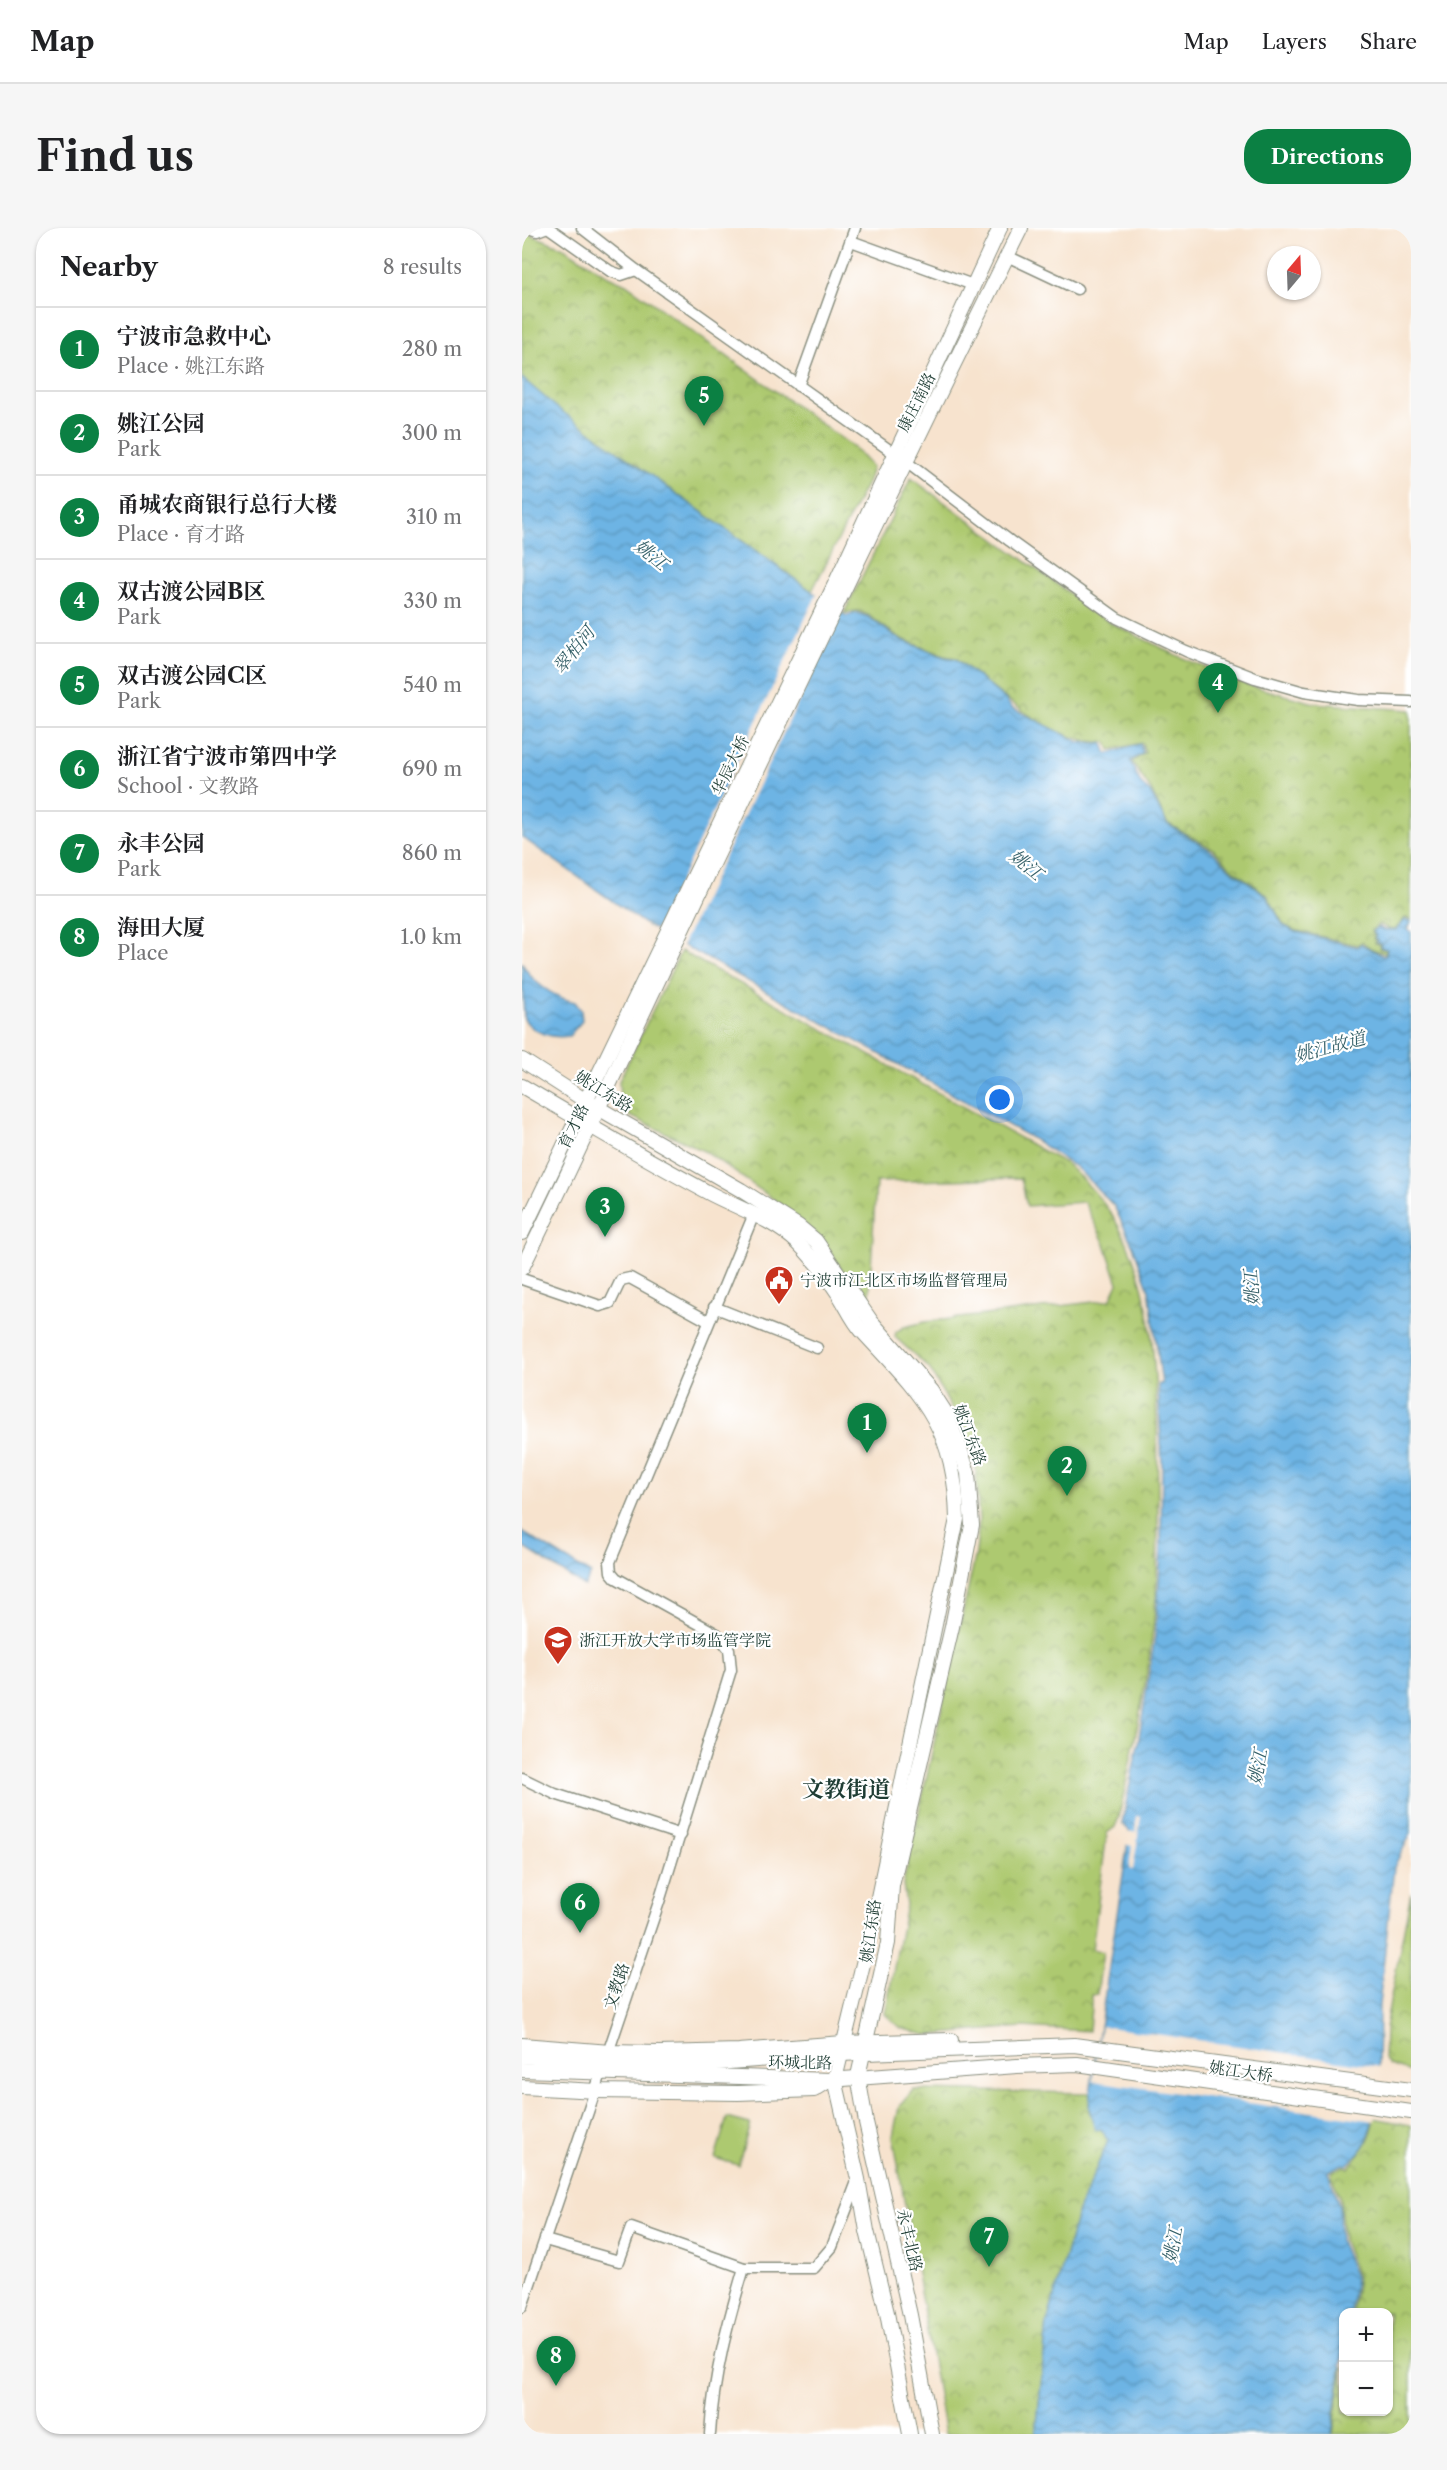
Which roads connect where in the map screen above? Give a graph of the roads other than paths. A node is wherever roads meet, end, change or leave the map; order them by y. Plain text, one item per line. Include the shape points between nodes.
1 (529, 228) edge
2 (547, 228) edge
3 (582, 228) edge
4 (855, 228) edge
5 (1000, 228) edge
6 (1021, 228) edge
7 (851, 241) junction
8 (1007, 256) junction
9 (636, 270) junction
10 (973, 285) junction
11 (1077, 289) dead end
12 (798, 386) junction
13 (900, 458) junction
14 (839, 588) joint
15 (1411, 702) edge
16 (660, 962) junction
17 (522, 1060) edge
18 (522, 1086) edge
19 (586, 1101) junction
20 (600, 1108) junction
21 (578, 1119) junction
22 (591, 1126) junction
23 (754, 1214) junction
24 (524, 1226) edge
25 (522, 1268) edge
26 (522, 1280) edge
27 (714, 1307) junction
28 (708, 1321) junction
29 (818, 1348) dead end
30 (522, 1778) edge
31 (681, 1835) junction
32 (522, 2045) edge
33 (1074, 2045) joint
34 (841, 2048) junction
35 (863, 2048) junction
36 (522, 2056) edge
37 (606, 2063) junction
38 (1077, 2064) joint
39 (522, 2070) edge
40 (858, 2076) junction
41 (833, 2079) junction
42 (522, 2087) edge
43 (1411, 2090) edge
44 (597, 2091) junction
45 (1406, 2111) edge
46 (858, 2179) junction
47 (545, 2240) junction
48 (744, 2268) junction
49 (522, 2307) edge
50 (710, 2434) edge
51 (910, 2434) edge
52 (932, 2434) edge

1 - 2 street
2 - 9 street via 610,272 621,275
3 - 9 street
4 - 7 street
5 - 10 main road, 康庄南路
6 - 8 main road, 康庄南路
7 - 10 street
7 - 12 street
8 - 11 street
8 - 13 main road, 康庄南路
9 - 12 street
10 - 13 main road, 康庄南路
12 - 13 street
13 - 14 main road, 康庄南路
13 - 15 street via 1117,618 1186,651 1304,692
14 - 16 main road, 华辰大桥
16 - 19 main road, 育才路
16 - 20 main road, 育才路
17 - 19 main road, 姚江东路
18 - 21 main road, 姚江东路
19 - 20 main road, 姚江东路
19 - 21 main road, 育才路
20 - 22 main road, 育才路
20 - 35 main road, 姚江东路 via 741,1190 816,1241 871,1321 931,1390 947,1415 968,1473 972,1525 892,1886 888,1943
21 - 22 main road, 姚江东路
21 - 24 main road, 育才路
22 - 23 main road, 姚江东路
22 - 25 main road, 育才路
23 - 27 street, 文教路
23 - 34 main road, 姚江东路 via 803,1249 860,1328 923,1400 946,1442 956,1486 957,1519 943,1592
26 - 28 street via 600,1306 610,1303 621,1280 630,1278
27 - 28 street, 文教路
27 - 29 street
28 - 31 street, 文教路 via 610,1562 616,1578 717,1634 726,1642 732,1657 728,1685
30 - 31 street via 555,1794
31 - 37 street, 文教路
32 - 37 main road
33 - 35 main road, 环城北路
33 - 43 main road, 姚江大桥
34 - 35 main road, 环城北路
34 - 37 main road, 环城北路 via 716,2062
34 - 41 main road
35 - 40 main road, 永丰北路
36 - 37 main road, 环城北路
37 - 39 main road, 环城北路
37 - 41 main road, 环城北路
37 - 44 street, 文教路
38 - 40 main road, 环城北路
38 - 45 main road, 姚江大桥
40 - 41 main road, 环城北路
40 - 52 main road, 永丰北路
41 - 44 main road via 814,2090
41 - 46 main road
42 - 44 main road
44 - 47 street, 文教路
46 - 48 street via 832,2247 814,2268
46 - 51 main road
47 - 48 street via 619,2261 631,2228
47 - 49 street, 文教路
48 - 50 street via 712,2394

